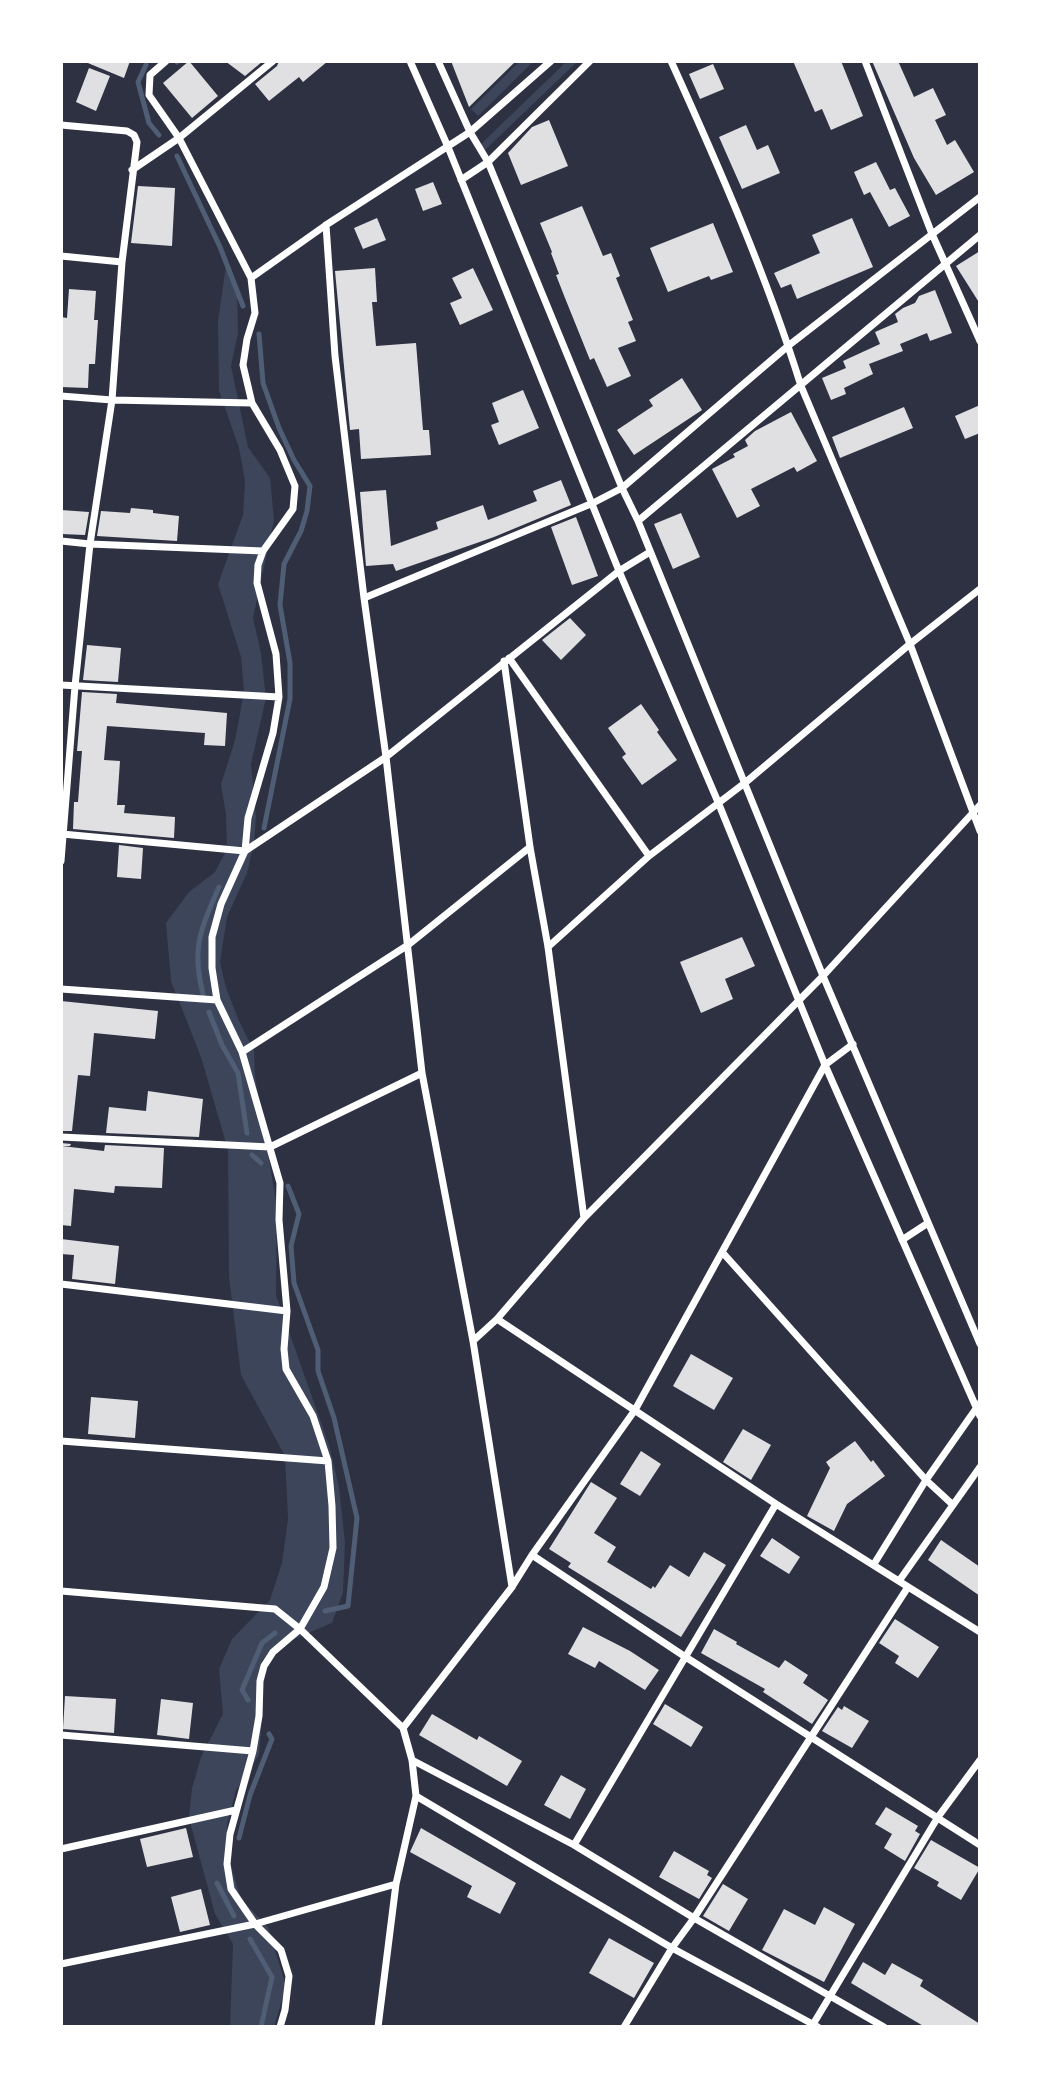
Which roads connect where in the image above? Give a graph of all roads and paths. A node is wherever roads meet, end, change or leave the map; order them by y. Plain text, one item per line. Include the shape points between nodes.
1 (166, 61) edge
2 (273, 61) edge
3 (410, 61) edge
4 (438, 61) edge
5 (551, 61) edge
6 (590, 61) edge
7 (671, 61) edge
8 (864, 61) edge
9 (62, 127) edge
10 (470, 132) junction
11 (179, 138) junction
12 (448, 147) junction
13 (488, 162) junction
14 (132, 170) junction
15 (461, 180) junction
16 (980, 197) edge
17 (326, 225) junction
18 (932, 234) junction
19 (980, 235) edge
20 (61, 256) edge
21 (122, 262) junction
22 (947, 264) junction
23 (251, 278) junction
24 (980, 341) edge
25 (788, 346) junction
26 (800, 386) junction
27 (61, 396) edge
28 (112, 400) junction
29 (252, 403) junction
30 (622, 488) junction
31 (593, 503) junction
32 (638, 521) junction
33 (61, 541) edge
34 (90, 544) junction
35 (263, 551) junction
36 (650, 552) junction
37 (619, 571) junction
38 (980, 589) edge
39 (364, 598) junction
40 (910, 644) junction
41 (507, 659) junction
42 (61, 685) edge
43 (75, 686) junction
44 (279, 697) junction
45 (386, 757) junction
46 (746, 782) junction
47 (718, 802) junction
48 (980, 805) edge
49 (971, 813) junction
50 (980, 831) edge
51 (63, 834) edge
52 (530, 847) junction
53 (245, 852) junction
54 (649, 856) junction
55 (61, 861) edge
56 (408, 945) junction
57 (548, 947) junction
58 (823, 976) junction
59 (61, 989) edge
60 (217, 1000) junction
61 (798, 1001) junction
62 (853, 1044) junction
63 (242, 1052) junction
64 (825, 1065) junction
65 (422, 1073) junction
66 (61, 1137) edge
67 (271, 1147) junction
68 (584, 1219) junction
69 (928, 1223) junction
70 (902, 1240) junction
71 (723, 1253) junction
72 (61, 1284) edge
73 (287, 1311) junction
74 (498, 1319) junction
75 (473, 1341) junction
76 (980, 1343) edge
77 (635, 1410) junction
78 (978, 1410) edge
79 (61, 1441) edge
80 (328, 1461) junction
81 (980, 1467) edge
82 (926, 1480) junction
83 (776, 1504) junction
84 (953, 1505) junction
85 (532, 1555) junction
86 (874, 1564) junction
87 (899, 1581) junction
88 (512, 1587) junction
89 (908, 1587) junction
90 (61, 1591) edge
91 (300, 1629) junction
92 (980, 1632) edge
93 (684, 1656) junction
94 (403, 1728) junction
95 (61, 1735) edge
96 (812, 1737) junction
97 (253, 1751) junction
98 (412, 1760) junction
99 (980, 1760) edge
100 (416, 1796) junction
101 (236, 1810) junction
102 (938, 1817) junction
103 (574, 1845) junction
104 (980, 1845) edge
105 (61, 1849) edge
106 (396, 1884) junction
107 (694, 1918) junction
108 (254, 1924) junction
109 (672, 1948) junction
110 (61, 1964) edge
111 (831, 1995) junction
112 (815, 2026) edge
113 (280, 2027) edge
114 (378, 2027) edge
115 (624, 2027) edge
116 (884, 2027) edge

1 - 11 street via 150,75 149,95
2 - 11 street
3 - 12 street
4 - 10 street
5 - 10 street
6 - 13 street
7 - 25 street via 725,179
8 - 18 street
9 - 14 street via 134,135
10 - 12 street
10 - 13 street
11 - 14 street
11 - 23 street
12 - 15 street
12 - 17 street
13 - 15 street
13 - 30 street
14 - 21 street
15 - 31 street
16 - 18 street
17 - 23 street
17 - 39 street via 335,356
18 - 22 street
18 - 25 street
19 - 22 street
20 - 21 street
21 - 28 street
22 - 24 street
22 - 26 street
23 - 29 street via 255,313 243,365
25 - 26 street
25 - 30 street
26 - 32 street
26 - 40 street
27 - 28 street
28 - 29 street
28 - 34 street
29 - 35 street via 295,486 293,509
30 - 31 street
30 - 32 street
31 - 37 street
31 - 39 street
32 - 36 street
33 - 34 street
34 - 35 street
34 - 43 street
35 - 44 street via 257,583 276,654
36 - 37 street
36 - 46 street
37 - 41 street
37 - 47 street
38 - 40 street
39 - 45 street
40 - 46 street
40 - 49 street
41 - 45 street
41 - 52 street
41 - 54 street
42 - 43 street
43 - 44 street
43 - 51 street
44 - 53 street via 248,818
45 - 53 street
45 - 56 street
46 - 47 street
46 - 58 street
47 - 54 street
47 - 61 street
48 - 49 street
49 - 50 street
49 - 58 street
51 - 53 street
51 - 55 street
52 - 56 street
52 - 57 street
53 - 60 street via 221,904 212,937
54 - 57 street
56 - 63 street
56 - 65 street
57 - 68 street
58 - 61 street
58 - 62 street
59 - 60 street
60 - 63 street
61 - 64 street
61 - 68 street
62 - 64 street
62 - 69 street
63 - 67 street
64 - 70 street
64 - 71 street
65 - 67 street
65 - 75 street
66 - 67 street
67 - 73 street via 280,1183
68 - 74 street
69 - 70 street
69 - 76 street
70 - 78 street
71 - 77 street
71 - 82 street
72 - 73 street
73 - 80 street via 286,1369 313,1416
74 - 75 street
74 - 77 street
75 - 88 street
77 - 83 street
77 - 85 street
78 - 82 street
79 - 80 street
80 - 91 street via 333,1548 324,1587
81 - 84 street
82 - 84 street
82 - 86 street
83 - 86 street
83 - 93 street
84 - 87 street
85 - 88 street
85 - 93 street
86 - 87 street
87 - 89 street
88 - 94 street
89 - 92 street
89 - 96 street
90 - 91 street via 275,1609
91 - 94 street
91 - 97 street via 264,1666
93 - 96 street
93 - 103 street
94 - 98 street
95 - 97 street
96 - 102 street
96 - 107 street
97 - 101 street
98 - 100 street
98 - 103 street
99 - 102 street
100 - 106 street
100 - 109 street
101 - 105 street
101 - 108 street via 227,1864 231,1889
102 - 104 street
102 - 111 street
103 - 107 street
106 - 108 street
106 - 114 street
107 - 109 street
107 - 111 street
108 - 110 street
108 - 113 street via 281,1950 289,1976
109 - 112 street
109 - 115 street
111 - 112 street
111 - 116 street

